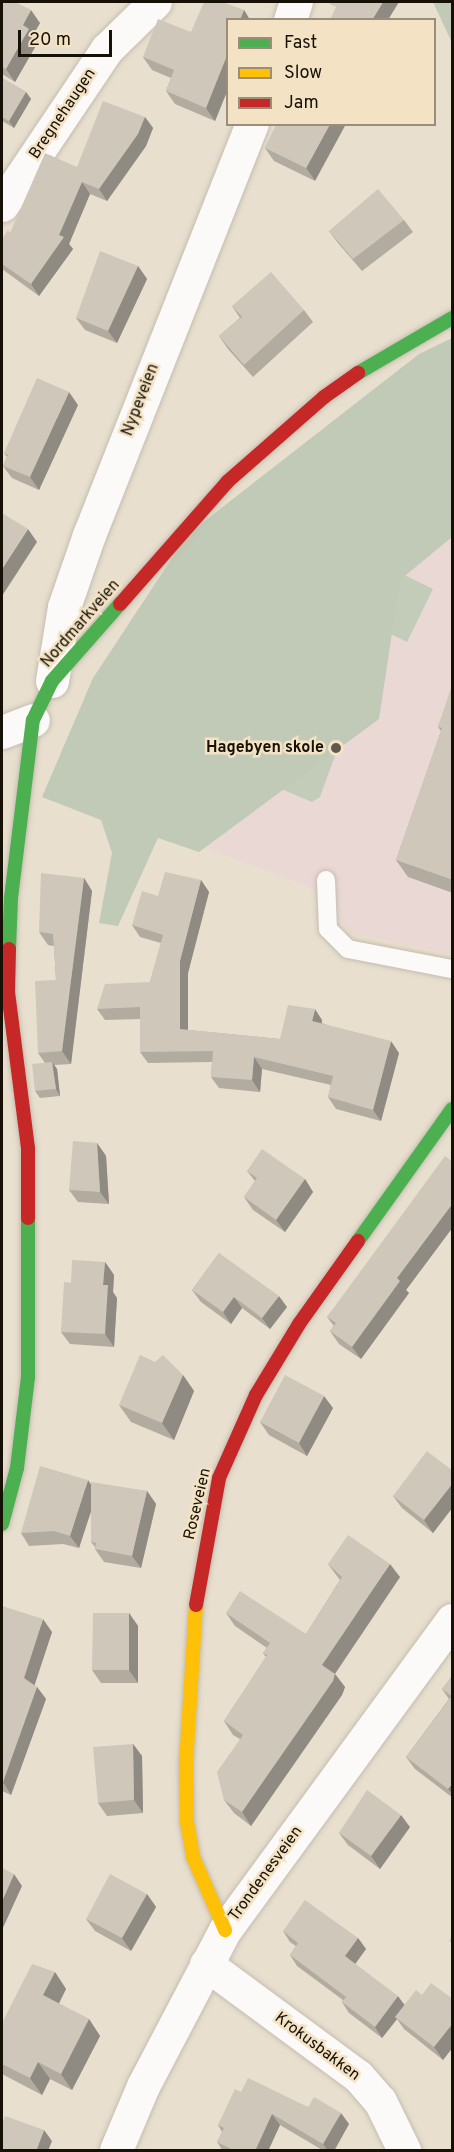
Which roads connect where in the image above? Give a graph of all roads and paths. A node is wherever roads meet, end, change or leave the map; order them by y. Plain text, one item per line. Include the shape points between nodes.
1 (154, 2) edge
2 (296, 2) edge
3 (291, 18) edge
4 (251, 126) edge
5 (2, 205) edge
6 (453, 318) edge
7 (52, 681) junction
8 (33, 720) junction
9 (2, 732) edge
10 (326, 880) dead end
11 (453, 969) edge
12 (453, 1109) edge
13 (2, 1524) edge
14 (453, 1620) edge
15 (225, 1930) junction
16 (206, 1964) junction
17 (116, 2151) edge
18 (404, 2151) edge

1 - 5 street, Bregnehaugen via 106,49
2 - 3 street
4 - 7 street, Nypeveien via 89,535 64,607
6 - 7 street, Nordmarkveien via 376,359 263,449 178,535
7 - 8 street, Nordmarkveien
8 - 9 street
8 - 13 street, Nordmarkveien via 11,898 8,992 28,1149 28,1377 17,1468
10 - 11 lane via 328,929 348,948
12 - 15 street, Roseveien via 299,1324 251,1405 219,1478 196,1605 186,1764 187,1822 193,1857
14 - 15 street, Trondenesveien
15 - 16 street, Trondenesveien
16 - 17 street, Trondenesveien via 143,2086
16 - 18 street, Krokusbakken via 358,2076 380,2100

